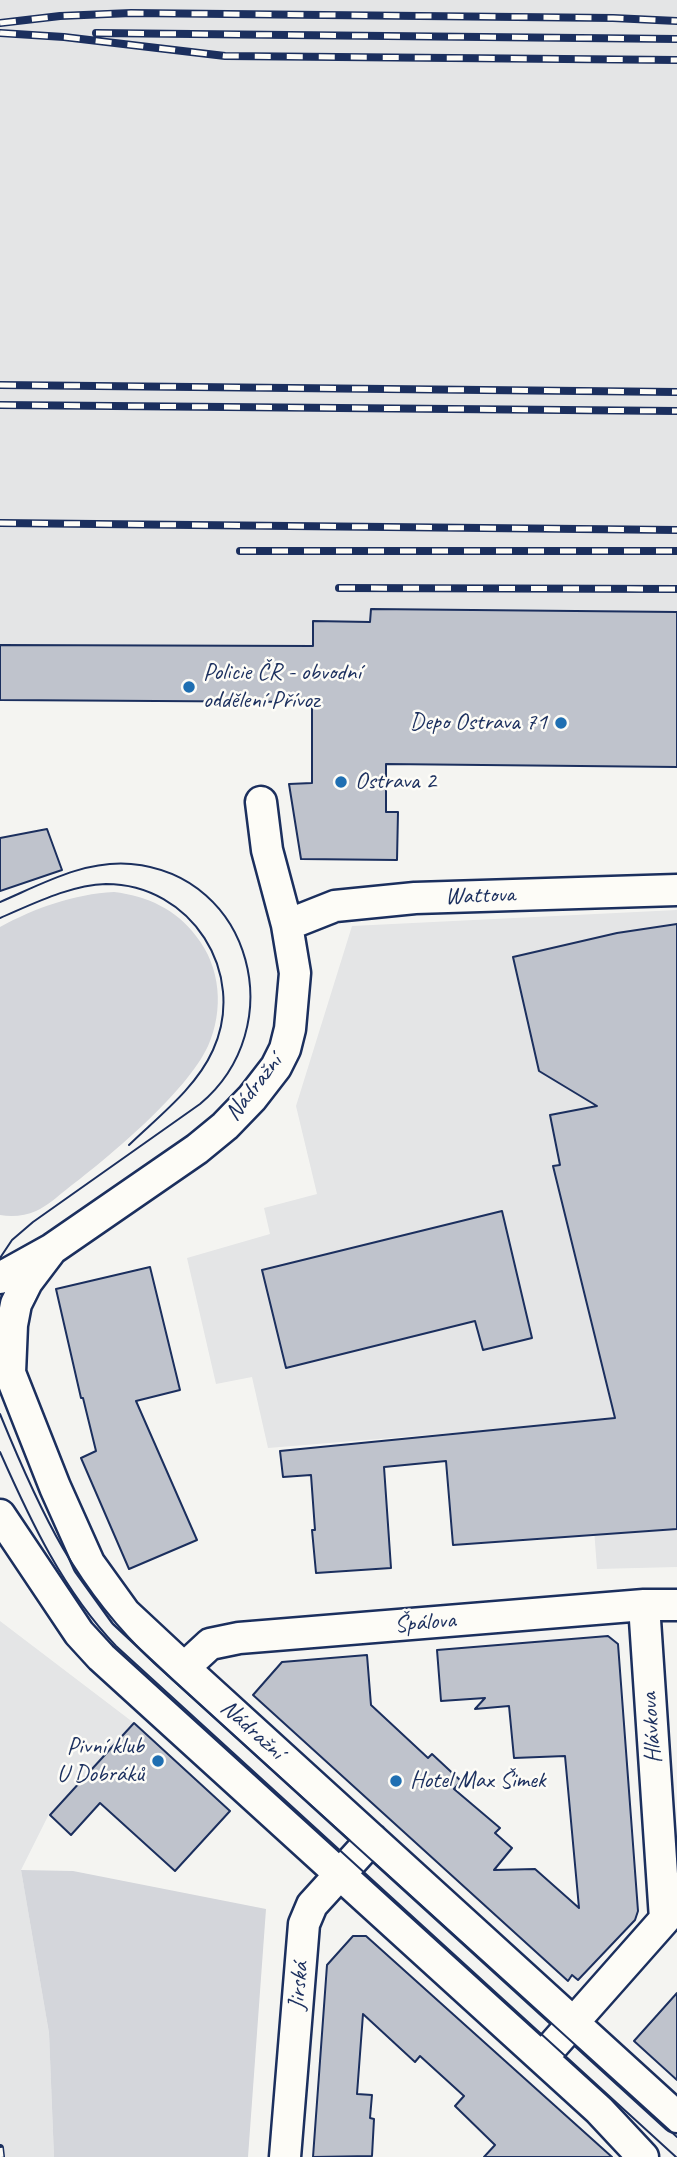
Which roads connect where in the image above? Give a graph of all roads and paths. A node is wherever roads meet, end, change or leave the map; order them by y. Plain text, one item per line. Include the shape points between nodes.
1 (261, 802) dead end
2 (677, 890) edge
3 (287, 925) junction
4 (52, 1249) junction
5 (0, 1278) edge
6 (0, 1516) edge
7 (644, 1605) junction
8 (677, 1605) edge
9 (184, 1668) junction
10 (372, 1839) junction
11 (340, 1872) junction
12 (573, 2023) junction
13 (542, 2058) junction
14 (677, 2117) edge
15 (285, 2157) edge
16 (643, 2157) edge

1 - 3 street, Nádražní via 267,850
2 - 3 street, Wattova via 415,898 335,906
3 - 4 street, Nádražní via 295,973 294,1002 285,1049 276,1067 252,1098 206,1141
4 - 5 street, Nádražní
4 - 9 street, Nádražní via 16,1304 10,1373 89,1563 125,1613
6 - 11 street, Nádražní via 89,1645
7 - 8 street, Špálova
7 - 9 street, Špálova via 239,1638 210,1644
7 - 12 street, Hlávkova via 665,1919
9 - 10 street, Nádražní
10 - 11 street, Jirská
10 - 12 street, Nádražní
11 - 13 street, Nádražní
11 - 15 street, Jirská via 312,1905 304,1924
12 - 13 street, Hlávkova
12 - 14 street, Nádražní
13 - 16 street, Nádražní

